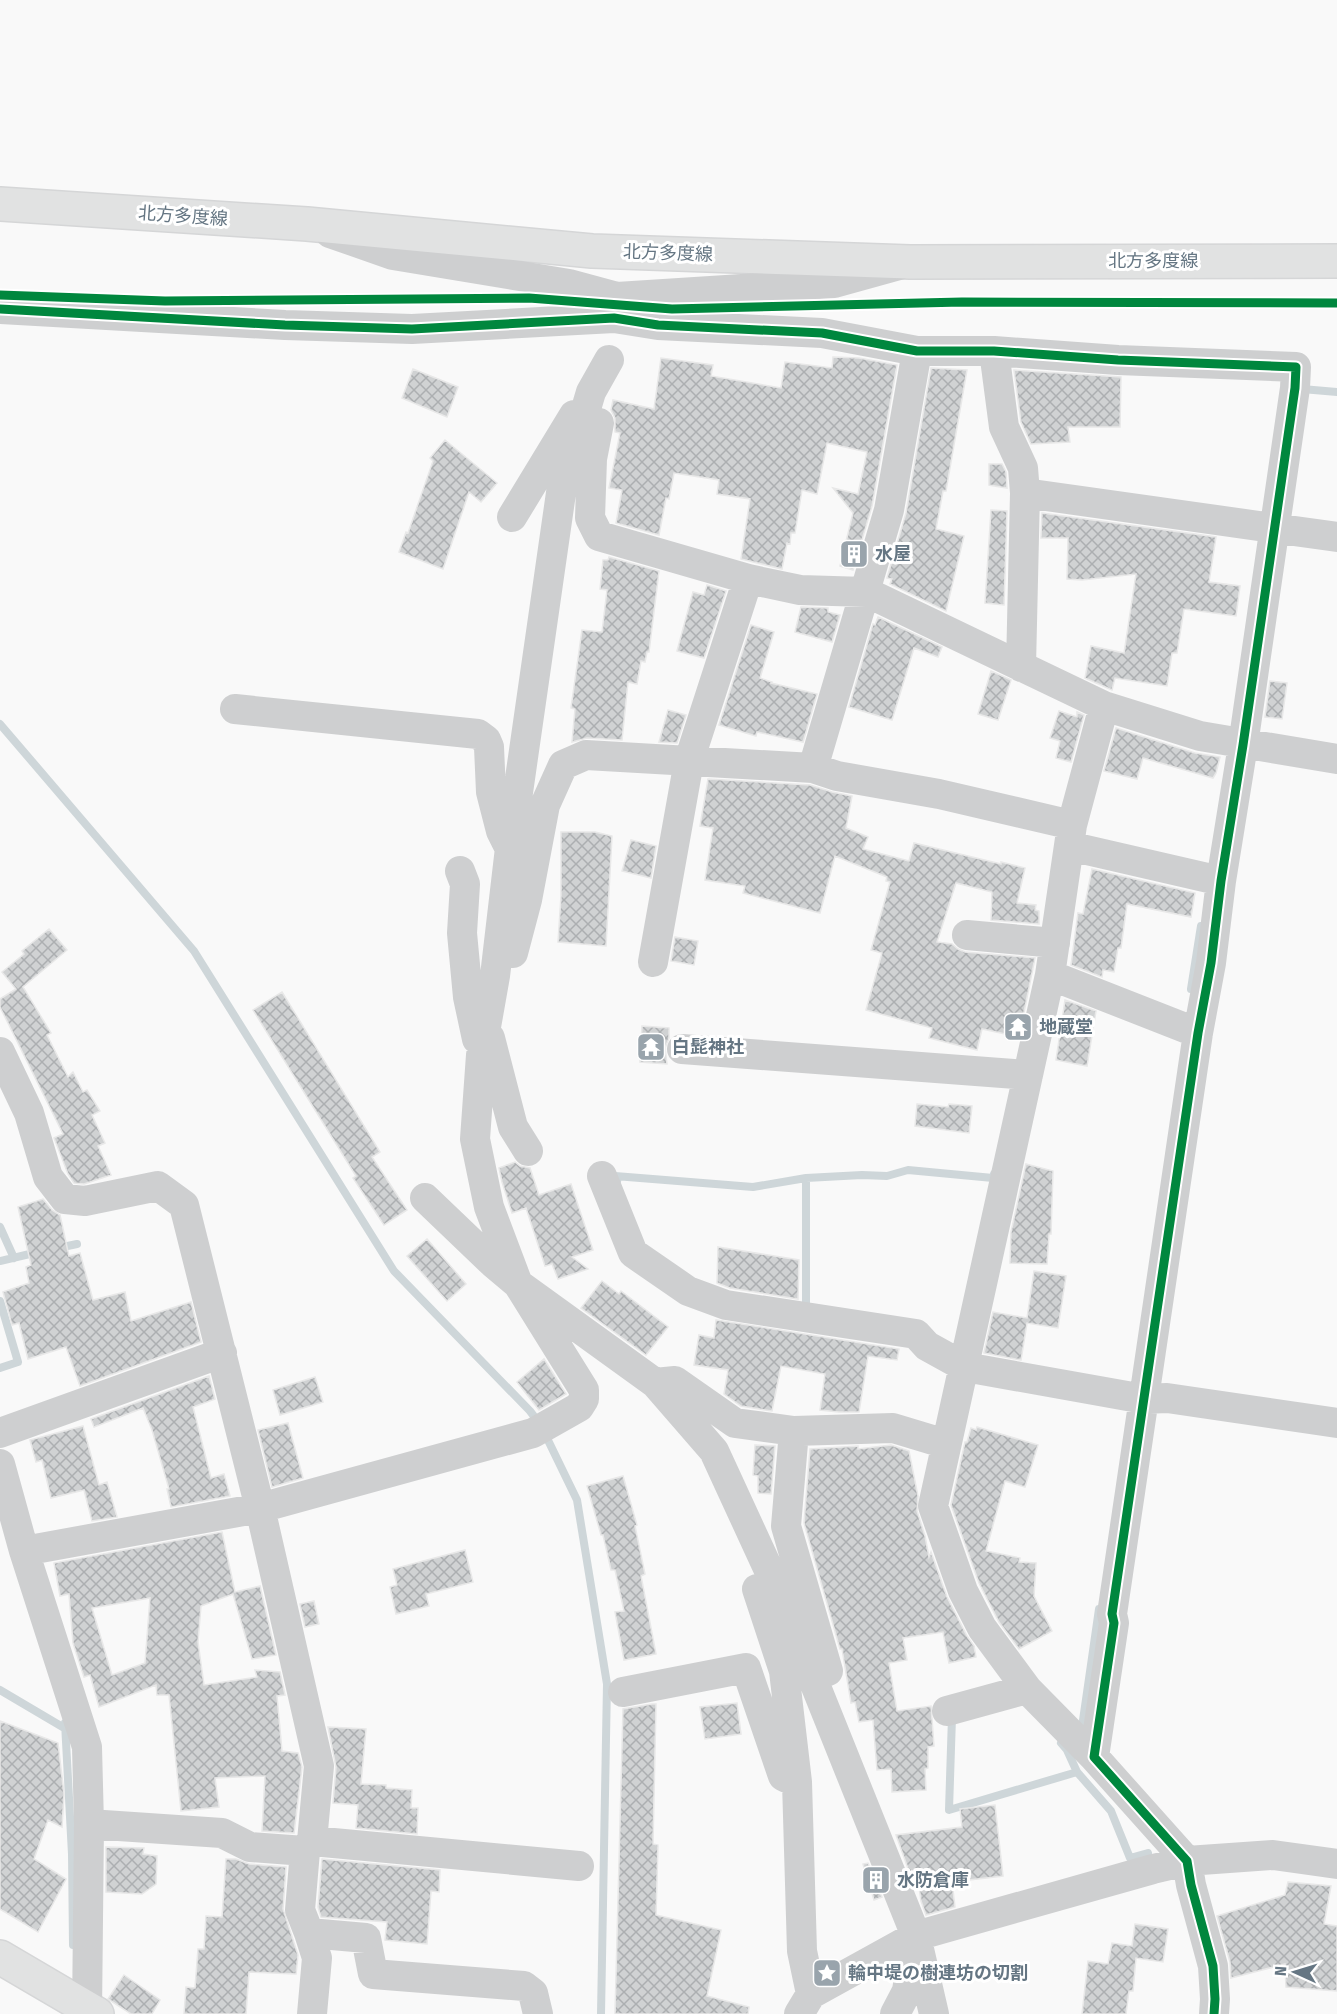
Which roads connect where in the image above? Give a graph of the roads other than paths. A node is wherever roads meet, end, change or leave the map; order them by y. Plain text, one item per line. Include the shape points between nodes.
1 (0, 204) edge
2 (307, 225) junction
3 (1337, 261) edge
4 (910, 262) junction
5 (615, 308) junction
6 (0, 309) edge
7 (917, 351) junction
8 (994, 351) junction
9 (609, 360) junction
10 (591, 393) junction
11 (1025, 493) junction
12 (512, 518) dead end
13 (1274, 528) junction
14 (1337, 537) edge
15 (748, 579) junction
16 (866, 592) junction
17 (1021, 667) junction
18 (1104, 706) junction
19 (235, 709) dead end
20 (1243, 745) junction
21 (1337, 759) edge
22 (689, 761) junction
23 (813, 768) junction
24 (1071, 836) junction
25 (510, 848) junction
26 (460, 871) dead end
27 (1221, 881) junction
28 (967, 935) dead end
29 (1055, 943) junction
30 (653, 962) dead end
31 (1050, 975) junction
32 (495, 976) junction
33 (486, 1021) junction
34 (1198, 1033) junction
35 (682, 1049) dead end
36 (0, 1052) edge
37 (481, 1056) junction
38 (1028, 1075) junction
39 (528, 1151) dead end
40 (602, 1176) dead end
41 (425, 1198) dead end
42 (518, 1284) junction
43 (222, 1353) junction
44 (965, 1367) junction
45 (655, 1383) junction
46 (1144, 1398) junction
47 (1337, 1423) edge
48 (794, 1431) junction
49 (0, 1433) edge
50 (946, 1444) junction
51 (714, 1451) junction
52 (0, 1464) edge
53 (260, 1508) junction
54 (24, 1551) junction
55 (1027, 1689) junction
56 (623, 1692) dead end
57 (946, 1711) dead end
58 (834, 1730) junction
59 (1095, 1757) junction
60 (797, 1782) junction
61 (89, 1824) junction
62 (309, 1846) junction
63 (1187, 1861) junction
64 (1337, 1864) edge
65 (579, 1866) dead end
66 (309, 1933) junction
67 (916, 1936) junction
68 (0, 1957) edge
69 (805, 2004) edge
70 (90, 2012) edge
71 (312, 2014) edge
72 (538, 2014) edge
73 (896, 2014) edge
74 (934, 2014) edge
75 (1214, 2014) edge

1 - 2 main road, 北方多度線
2 - 4 main road, 北方多度線 via 592,251
2 - 5 street via 393,255 569,284
3 - 4 main road, 北方多度線
4 - 5 street via 834,283
5 - 6 street via 412,329
5 - 7 street via 658,325 822,333
5 - 9 street
7 - 8 street
7 - 16 street via 889,510
8 - 11 street via 1004,427 1023,468
8 - 13 street via 1296,367
9 - 10 street
9 - 15 street via 592,459 590,518 599,536
10 - 12 street
10 - 25 street via 561,494
11 - 13 street
11 - 17 street
13 - 14 street
13 - 20 street
15 - 16 street via 800,590
15 - 22 street
16 - 17 street
16 - 23 street
17 - 18 street
18 - 20 street
18 - 24 street
19 - 25 street via 478,734 489,747 490,792
20 - 21 street
20 - 27 street
22 - 23 street
22 - 30 street
22 - 32 street via 586,755 563,765 545,805 527,900 510,962
23 - 24 street via 939,794
24 - 27 street
24 - 29 street
25 - 32 street
26 - 37 street via 465,884 462,933 468,997
27 - 34 street
28 - 29 street
29 - 31 street
31 - 34 street
31 - 38 street
32 - 33 street
33 - 37 street
33 - 39 street via 513,1127
34 - 46 street
35 - 38 street
36 - 43 street via 29,1113 48,1177 64,1199 85,1201 158,1186 184,1205
37 - 42 street via 475,1139 489,1207
38 - 44 street
40 - 44 street via 633,1253 688,1291 726,1305 916,1334 927,1346
41 - 42 street
42 - 45 street
42 - 53 street via 584,1390 579,1407 533,1432
43 - 49 street
43 - 53 street
44 - 46 street
44 - 50 street
45 - 48 street via 675,1381 735,1424
45 - 51 street
46 - 47 street
46 - 59 street
48 - 50 street via 893,1428
48 - 58 street via 786,1526 836,1698
50 - 55 street via 933,1506 963,1591 982,1628
51 - 58 street via 772,1577
51 - 60 street via 784,1671
52 - 54 street
53 - 54 street
53 - 62 street via 319,1766
54 - 61 street via 87,1747
55 - 57 street
55 - 59 street
56 - 60 street via 746,1668 783,1776
58 - 67 street
59 - 63 street
60 - 69 street
61 - 62 street via 222,1833 250,1847
61 - 70 street
62 - 65 street
62 - 66 street via 300,1910
63 - 64 street via 1273,1855
63 - 67 street
63 - 75 street via 1213,1966
66 - 71 street via 317,1958
66 - 72 street via 366,1938 373,1974 524,1986 533,1994
67 - 69 street
67 - 73 street via 907,1992
67 - 74 street
68 - 70 main road

